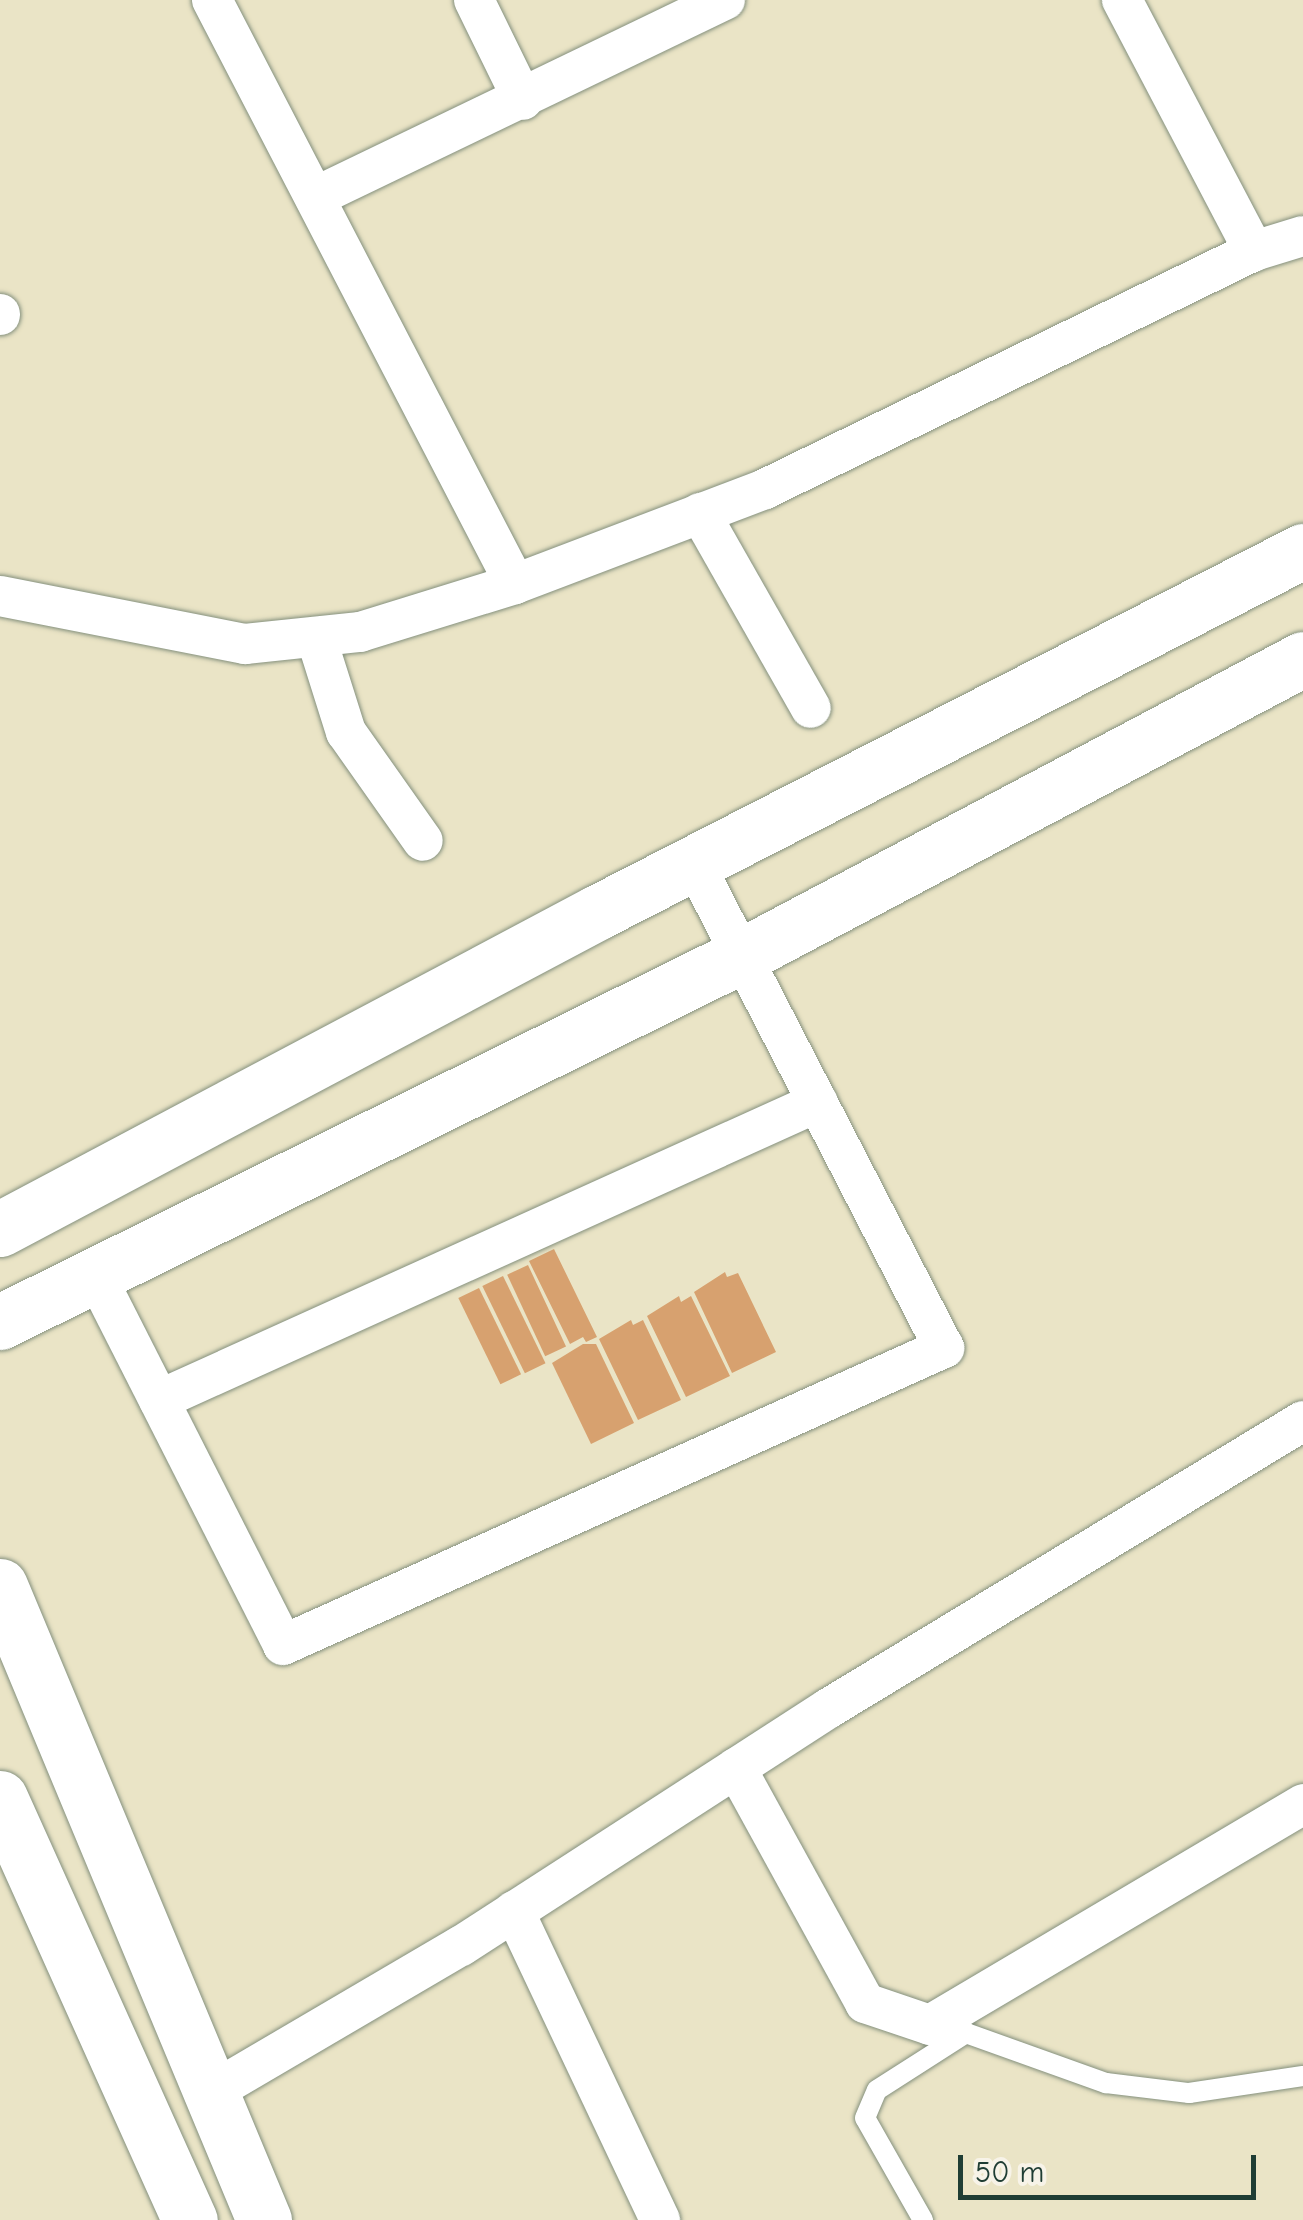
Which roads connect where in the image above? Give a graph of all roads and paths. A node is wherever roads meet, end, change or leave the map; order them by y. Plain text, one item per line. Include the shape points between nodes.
1 (212, 0) edge
2 (474, 0) edge
3 (1122, 0) edge
4 (720, 1) edge
5 (523, 100) junction
6 (314, 197) junction
7 (1303, 236) edge
8 (1254, 250) junction
9 (700, 513) junction
10 (1303, 551) edge
11 (515, 584) junction
12 (0, 596) edge
13 (316, 637) junction
14 (1303, 659) edge
15 (811, 708) dead end
16 (422, 841) dead end
17 (694, 863) junction
18 (743, 955) junction
19 (818, 1102) junction
20 (5, 1217) edge
21 (97, 1278) junction
22 (0, 1322) edge
23 (159, 1400) junction
24 (1303, 1421) edge
25 (0, 1586) edge
26 (736, 1768) junction
27 (0, 1798) edge
28 (1303, 1804) edge
29 (514, 1911) junction
30 (1303, 2076) edge
31 (210, 2094) junction
32 (190, 2220) edge
33 (264, 2220) edge
34 (660, 2220) edge
35 (923, 2220) edge

1 - 6 street
2 - 5 street
3 - 8 street
4 - 5 street
5 - 6 street
6 - 11 street
7 - 8 street
8 - 9 street via 766,489
9 - 11 street
9 - 15 street
10 - 17 street
11 - 13 street via 360,632
12 - 13 street via 244,644
13 - 16 street via 346,732
14 - 18 street
17 - 18 street
17 - 20 street
18 - 19 street
18 - 21 street
19 - 23 street
19 - 23 street via 944,1348 283,1644
21 - 22 street
21 - 23 street
24 - 26 street
25 - 31 street
26 - 28 street via 866,2003 930,2025
26 - 29 street
27 - 32 street
29 - 31 street
29 - 34 street
30 - 35 lane via 1189,2093 1106,2084 966,2034 877,2090 864,2118
31 - 33 street

